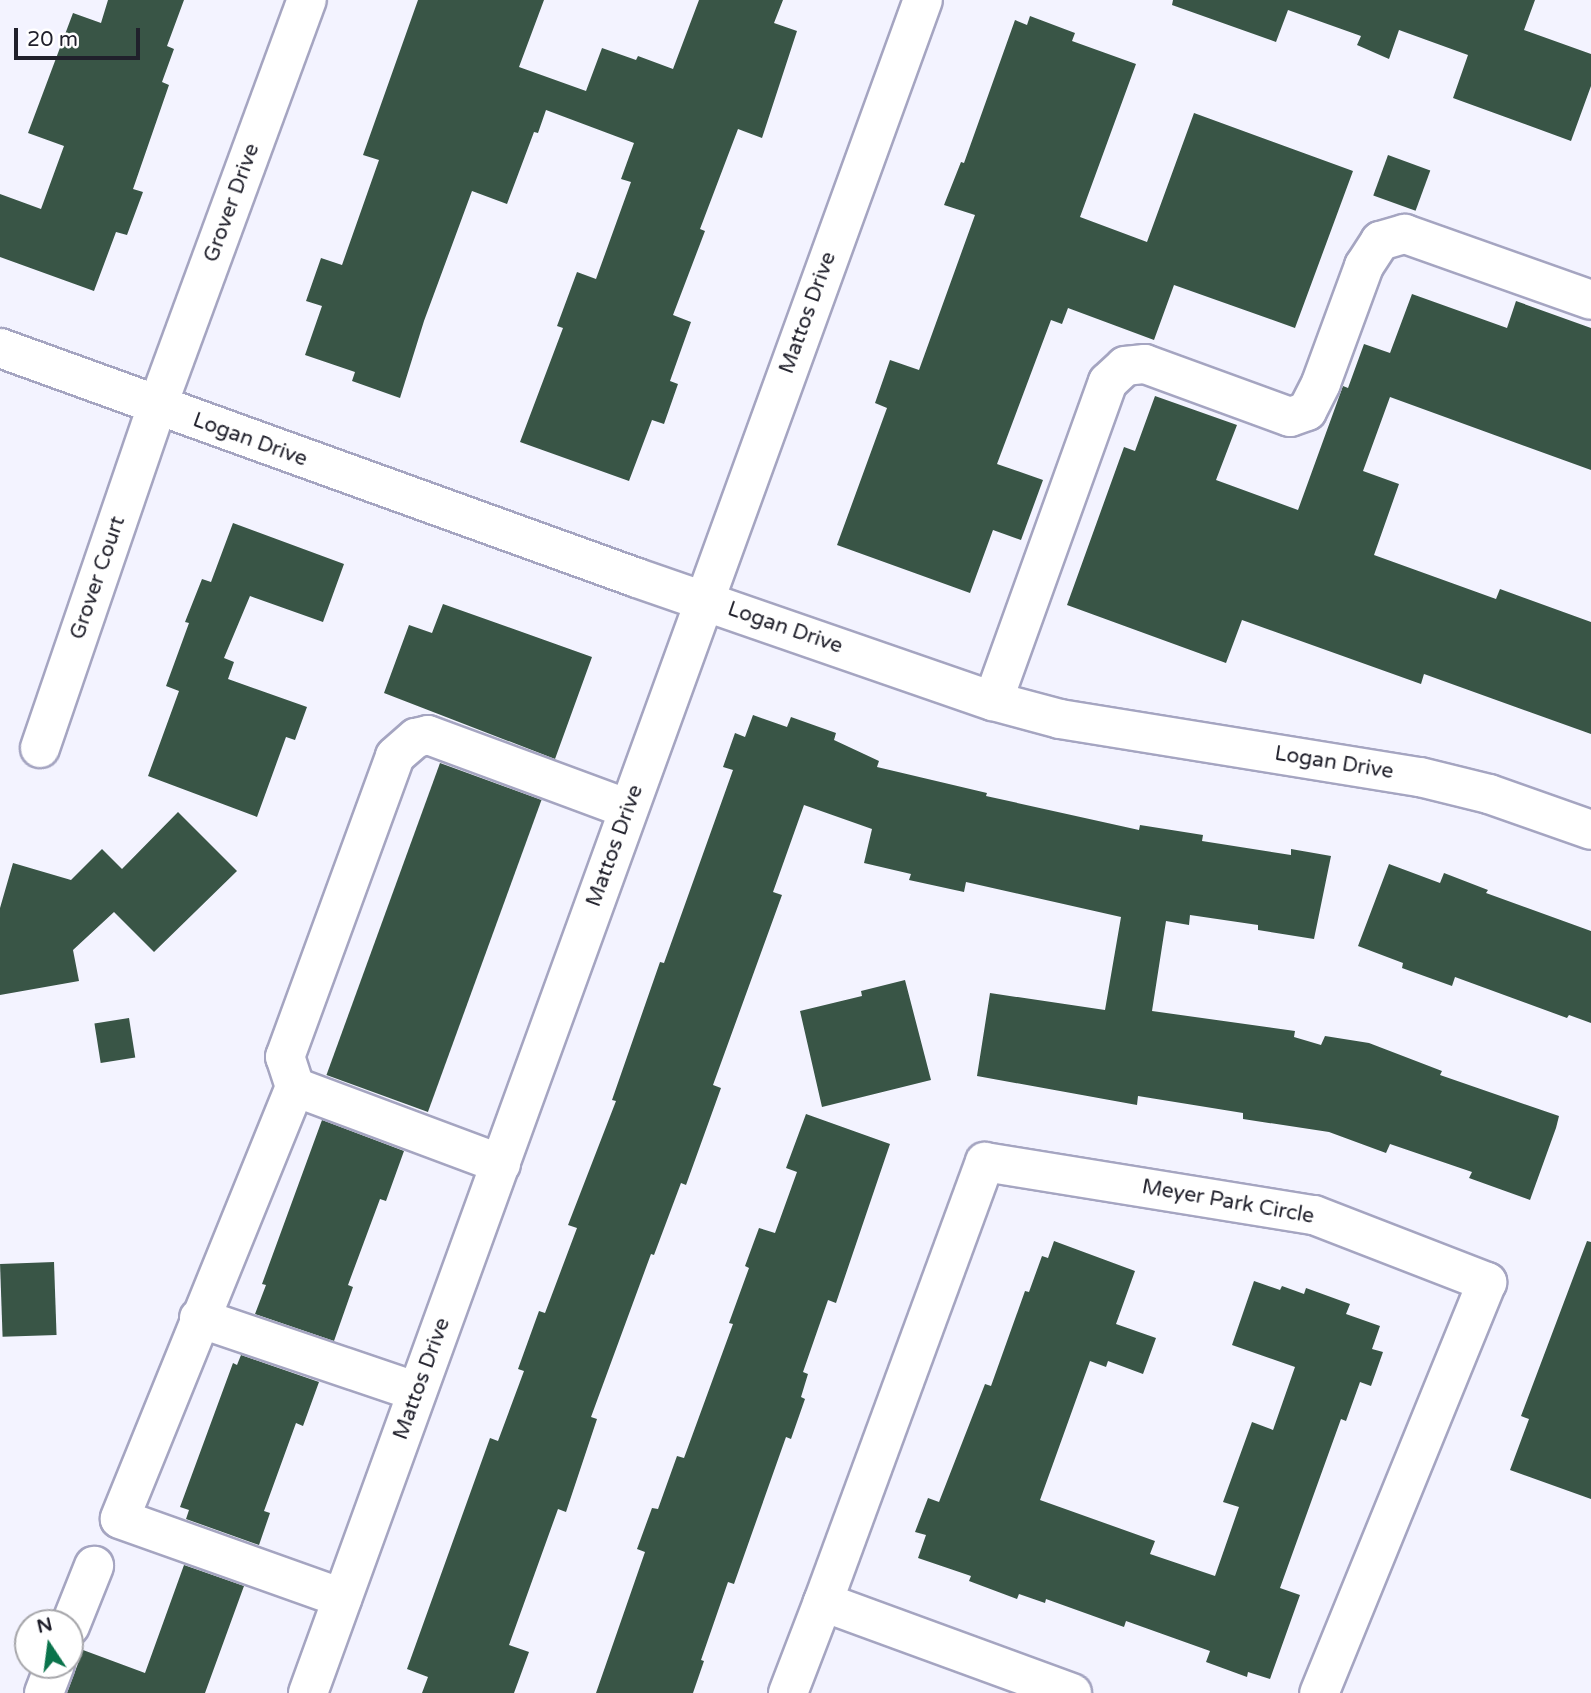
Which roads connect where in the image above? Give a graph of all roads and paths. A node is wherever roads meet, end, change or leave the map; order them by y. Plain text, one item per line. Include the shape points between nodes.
1 (307, 0) edge
2 (923, 0) edge
3 (1591, 300) edge
4 (0, 348) edge
5 (157, 407) junction
6 (703, 600) junction
7 (993, 701) junction
8 (40, 748) dead end
9 (628, 808) junction
10 (1591, 830) edge
11 (295, 1087) junction
12 (501, 1164) junction
13 (199, 1318) junction
14 (417, 1392) junction
15 (94, 1566) dead end
16 (342, 1598) junction
17 (823, 1602) junction
18 (77, 1609) edge
19 (308, 1693) edge
20 (788, 1693) edge
21 (1072, 1693) edge
22 (1320, 1693) edge

1 - 5 street, Grover Drive
2 - 6 street, Mattos Drive
3 - 7 street via 1405,234 1380,241 1364,266 1307,411 1290,417 1145,364 1125,366 1108,382
4 - 5 street, Logan Drive
5 - 6 street, Logan Drive
5 - 8 street, Grover Court
6 - 7 street, Logan Drive
6 - 9 street, Mattos Drive
7 - 10 street, Logan Drive via 1060,719 1420,777 1489,794
9 - 11 street via 429,735 415,738 395,757 285,1057
9 - 12 street, Mattos Drive
11 - 12 street
11 - 13 street
12 - 14 street, Mattos Drive
13 - 14 street
13 - 16 street via 120,1519
14 - 16 street, Mattos Drive
15 - 18 street
16 - 19 street, Mattos Drive
17 - 20 street, Meyer Park Circle
17 - 21 street
17 - 22 street, Meyer Park Circle via 985,1162 1314,1214 1487,1282

